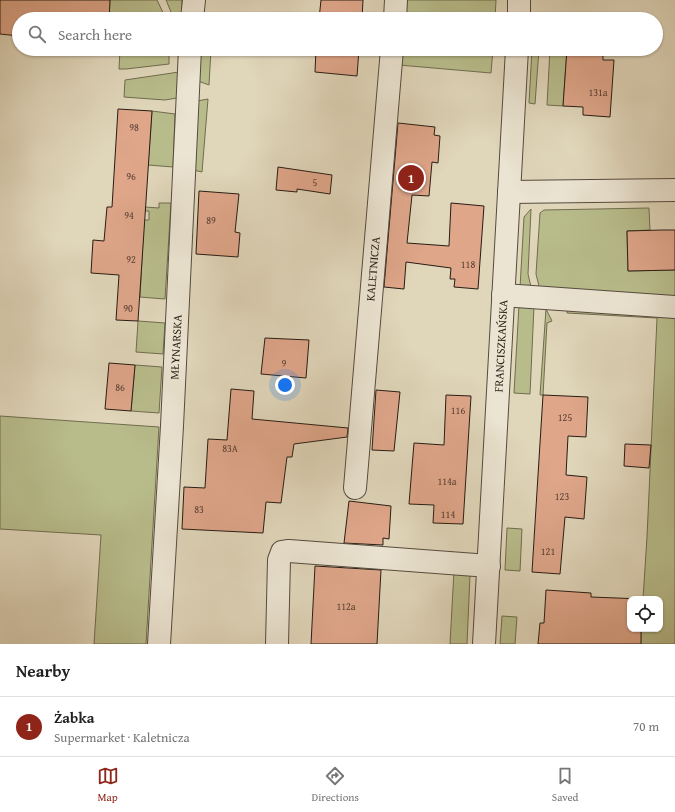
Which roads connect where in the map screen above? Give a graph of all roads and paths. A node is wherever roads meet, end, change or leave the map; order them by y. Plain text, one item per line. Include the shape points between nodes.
1 (194, 0) edge
2 (396, 0) edge
3 (520, 0) edge
4 (193, 12) edge
5 (395, 12) edge
6 (519, 12) edge
7 (190, 56) edge
8 (391, 56) edge
9 (517, 56) edge
10 (675, 190) edge
11 (509, 192) junction
12 (503, 295) junction
13 (675, 307) edge
14 (355, 488) dead end
15 (489, 566) junction
16 (159, 644) edge
17 (277, 644) edge
18 (484, 644) edge

1 - 4 street
2 - 5 street
3 - 6 street
7 - 16 street, MŁYNARSKA
8 - 14 street, KALETNICZA
9 - 11 street, FRANCISZKAŃSKA
10 - 11 street
11 - 12 street, FRANCISZKAŃSKA
12 - 13 street
12 - 15 street, FRANCISZKAŃSKA
15 - 17 street via 282,552 279,560
15 - 18 street, FRANCISZKAŃSKA

